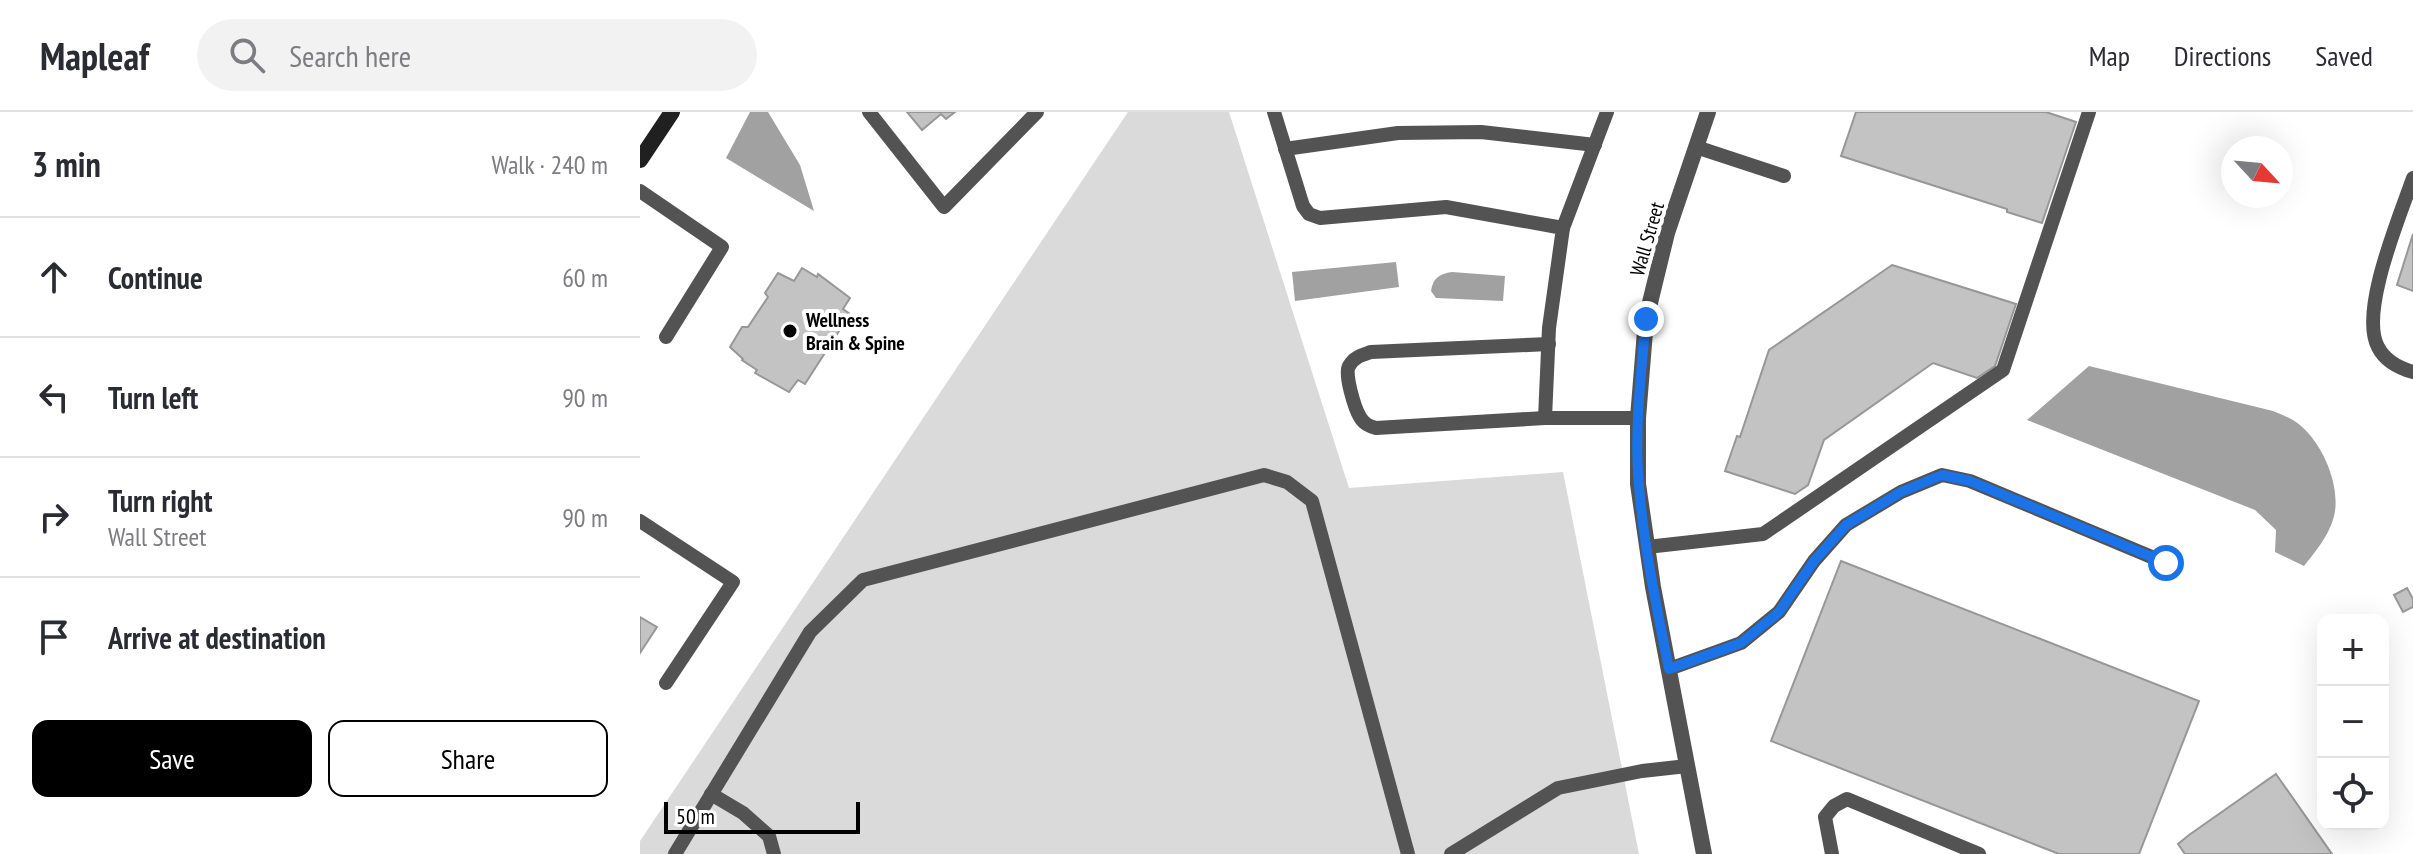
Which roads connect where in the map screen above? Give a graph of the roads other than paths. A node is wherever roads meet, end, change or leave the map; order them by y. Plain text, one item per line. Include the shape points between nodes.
1 (672, 112) edge
2 (869, 112) edge
3 (1037, 112) edge
4 (1274, 112) edge
5 (1607, 112) edge
6 (1708, 112) edge
7 (2089, 112) edge
8 (1595, 145) junction
9 (1696, 147) junction
10 (1285, 149) junction
11 (640, 160) edge
12 (1784, 176) dead end
13 (2413, 178) edge
14 (640, 191) edge
15 (1563, 228) junction
16 (666, 337) dead end
17 (1549, 344) junction
18 (2413, 372) edge
19 (1545, 418) junction
20 (1638, 418) junction
21 (640, 521) edge
22 (1647, 547) junction
23 (2166, 563) dead end
24 (1669, 669) junction
25 (666, 683) dead end
26 (1687, 766) junction
27 (711, 794) junction
28 (675, 854) edge
29 (774, 854) edge
30 (1408, 854) edge
31 (1451, 854) edge
32 (1704, 854) edge
33 (1832, 854) edge
34 (1979, 854) edge

1 - 11 street
2 - 3 lane via 944,207
4 - 10 lane
5 - 8 lane
6 - 9 street, Wall Street
7 - 22 lane via 2003,370 1763,534
8 - 10 lane via 1481,132 1398,133
8 - 15 lane
9 - 12 lane
9 - 20 street, Wall Street via 1646,319
10 - 15 lane via 1303,206 1320,218 1446,207
13 - 18 lane via 2379,279 2373,330 2387,359
14 - 16 lane via 722,247
15 - 17 lane
17 - 19 lane
17 - 19 lane via 1371,352 1359,356 1346,374 1360,418 1376,428
19 - 20 lane
20 - 22 street, Wall Street via 1638,484
21 - 25 lane via 733,582
22 - 24 street, Wall Street
23 - 24 lane via 1970,481 1942,475 1846,525 1779,612 1741,643
24 - 26 street, Wall Street
26 - 31 lane via 1558,788
26 - 32 street, Wall Street
27 - 28 lane
27 - 29 lane via 769,836
27 - 30 lane via 810,632 863,580 1264,475 1287,482 1312,501
33 - 34 lane via 1825,817 1847,799

